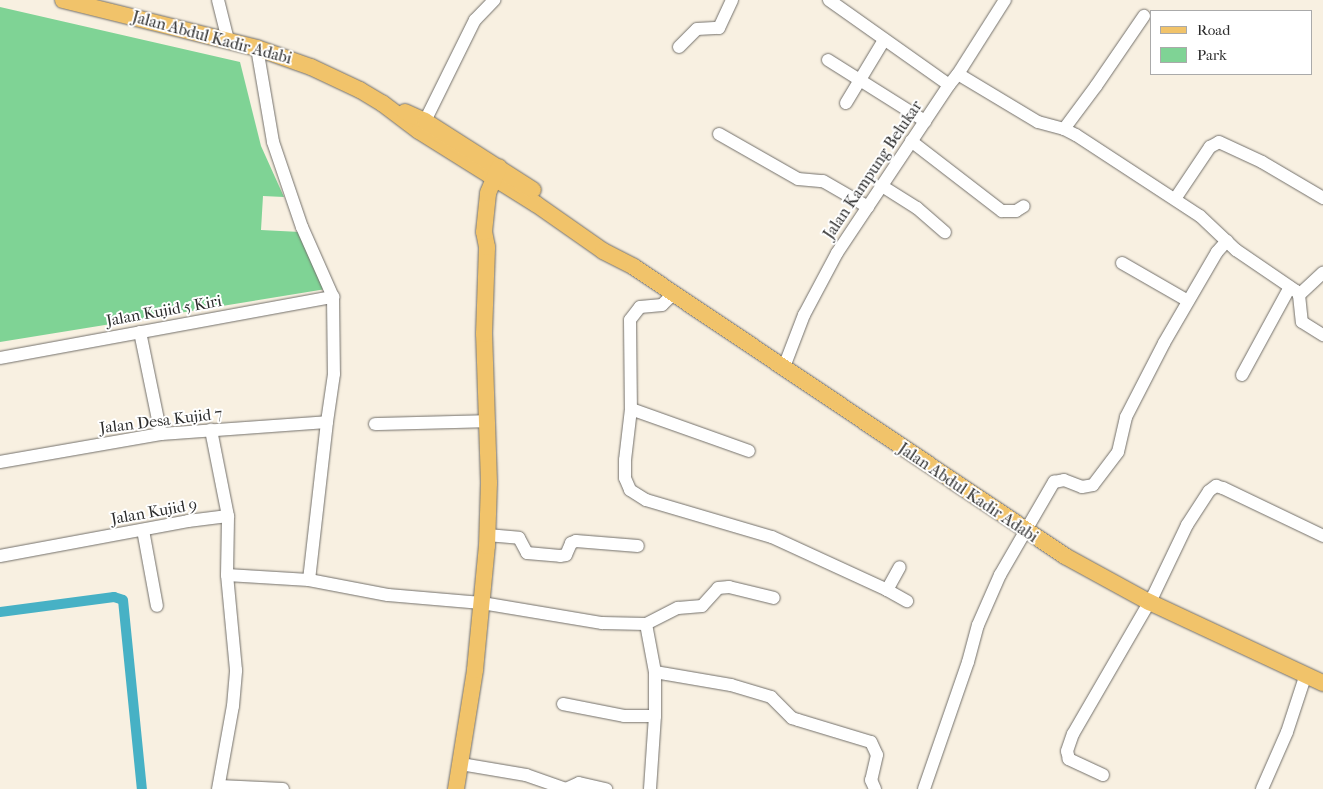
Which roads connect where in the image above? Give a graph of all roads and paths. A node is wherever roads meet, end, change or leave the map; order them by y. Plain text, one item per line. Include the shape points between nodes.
1 (63, 0) edge
2 (218, 0) edge
3 (494, 0) edge
4 (732, 0) edge
5 (829, 0) edge
6 (1005, 0) edge
7 (1144, 16) dead end
8 (228, 40) junction
9 (884, 40) junction
10 (679, 47) dead end
11 (257, 48) junction
12 (828, 60) dead end
13 (958, 74) junction
14 (859, 81) junction
15 (949, 85) junction
16 (382, 103) junction
17 (846, 103) dead end
18 (925, 120) junction
19 (425, 121) junction
20 (1064, 129) junction
21 (719, 134) dead end
22 (911, 141) junction
23 (500, 174) junction
24 (882, 186) junction
25 (1323, 198) edge
26 (1175, 199) junction
27 (1024, 206) dead end
28 (868, 207) junction
29 (945, 232) dead end
30 (1227, 241) junction
31 (1122, 263) dead end
32 (1323, 273) edge
33 (1295, 291) junction
34 (674, 293) junction
35 (333, 297) junction
36 (1188, 301) junction
37 (140, 332) junction
38 (1323, 334) edge
39 (0, 358) edge
40 (784, 367) junction
41 (1242, 375) dead end
42 (631, 409) junction
43 (487, 421) junction
44 (327, 422) junction
45 (375, 424) dead end
46 (212, 430) junction
47 (161, 434) junction
48 (749, 451) dead end
49 (0, 462) edge
50 (228, 516) junction
51 (143, 530) junction
52 (1025, 531) junction
53 (488, 535) junction
54 (1323, 536) edge
55 (638, 546) dead end
56 (0, 556) edge
57 (900, 567) dead end
58 (227, 575) junction
59 (309, 580) junction
60 (887, 590) junction
61 (774, 598) dead end
62 (907, 601) dead end
63 (1149, 602) junction
64 (482, 603) junction
65 (157, 606) dead end
66 (646, 624) junction
67 (655, 672) junction
68 (1306, 674) junction
69 (1323, 683) edge
70 (563, 704) dead end
71 (655, 716) junction
72 (461, 764) junction
73 (1103, 776) dead end
74 (218, 787) edge
75 (284, 789) edge
76 (456, 789) edge
77 (566, 789) edge
78 (606, 789) edge
79 (650, 789) edge
80 (875, 789) edge
81 (924, 789) edge
82 (1262, 789) edge

1 - 8 main road, Jalan Abdul Kadir Adabi
2 - 8 street
3 - 19 street via 474,20
4 - 10 street via 719,28 698,29
5 - 9 street
6 - 13 street, Jalan Kampung Belukar
7 - 20 street
8 - 11 main road, Jalan Abdul Kadir Adabi
9 - 14 street
9 - 15 street
11 - 16 main road, Jalan Abdul Kadir Adabi via 326,73
11 - 35 street via 273,142 302,227
12 - 14 street
13 - 15 street, Jalan Kampung Belukar
13 - 20 street via 1038,122
14 - 17 street
14 - 18 street
15 - 18 street, Jalan Kampung Belukar
16 - 19 main road, Jalan Abdul Kadir Adabi
16 - 23 main road, Jalan Abdul Kadir Adabi via 419,131
18 - 22 street, Jalan Kampung Belukar
19 - 23 main road, Jalan Abdul Kadir Adabi
20 - 26 street
21 - 28 street via 798,180 823,181
22 - 24 street, Jalan Kampung Belukar
22 - 27 street via 1002,210 1016,211
23 - 34 main road, Jalan Abdul Kadir Adabi via 610,242 634,266
23 - 43 main road via 488,193 484,232 487,247 484,334
24 - 28 street, Jalan Kampung Belukar
24 - 29 street via 917,208
25 - 26 street via 1262,162 1219,142 1210,147
26 - 30 street
28 - 40 street, Jalan Kampung Belukar via 837,253 804,315
30 - 33 street
30 - 36 street
31 - 36 street
32 - 33 street
33 - 38 street via 1302,322
33 - 41 street
34 - 40 main road, Jalan Abdul Kadir Adabi
34 - 42 street via 662,305 640,307 630,320
35 - 37 street, Jalan Kujid 5 Kiri
35 - 44 street via 334,374
36 - 52 street via 1126,417 1118,452 1098,481 1087,487 1064,480 1054,482
37 - 39 street, Jalan Kujid 5 Kiri
37 - 47 street
40 - 52 main road, Jalan Abdul Kadir Adabi
42 - 48 street
42 - 60 street via 625,460 625,478 630,490 646,500 772,537
43 - 45 street
43 - 53 main road
44 - 46 street, Jalan Desa Kujid 7
44 - 59 street
46 - 47 street, Jalan Desa Kujid 7
46 - 50 street
47 - 49 street, Jalan Desa Kujid 7
50 - 51 street, Jalan Kujid 9
50 - 58 street
51 - 56 street, Jalan Kujid 9
51 - 65 street
52 - 63 main road, Jalan Abdul Kadir Adabi
52 - 81 street via 1000,574 978,625
53 - 55 street via 519,538 527,553 560,556 566,555 571,543 576,541
53 - 64 main road
54 - 63 street via 1216,486 1209,491 1187,525
57 - 60 street
58 - 59 street
58 - 74 street via 236,670 234,706
59 - 64 street via 388,595
60 - 62 street
61 - 66 street via 729,587 718,588 702,606 678,608
63 - 68 main road, Jalan Abdul Kadir Adabi
63 - 73 street via 1087,708 1067,751 1072,762
64 - 66 street via 602,623
64 - 72 main road
66 - 67 street
67 - 71 street
67 - 80 street via 731,685 770,697 792,718 871,742 878,755 871,776
68 - 69 main road, Jalan Abdul Kadir Adabi
68 - 82 street via 1287,732
70 - 71 street via 624,716
71 - 79 street
72 - 76 main road
72 - 77 street via 526,775
74 - 75 street
77 - 78 street via 578,782

